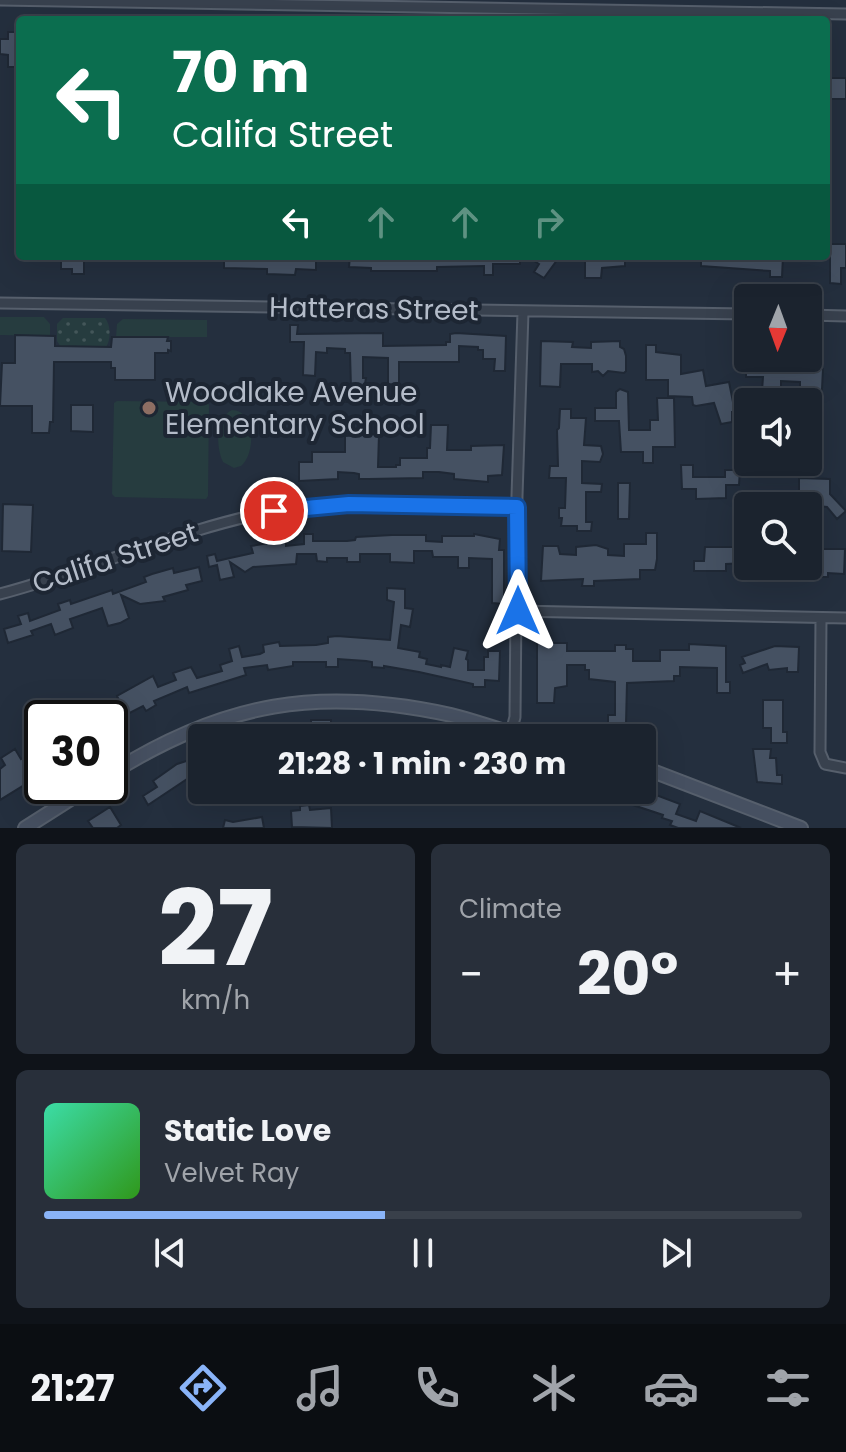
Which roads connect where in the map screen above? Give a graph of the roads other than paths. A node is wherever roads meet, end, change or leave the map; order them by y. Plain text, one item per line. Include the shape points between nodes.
1 (0, 0) edge
2 (846, 14) edge
3 (0, 303) edge
4 (523, 312) junction
5 (734, 314) edge
6 (822, 315) edge
7 (846, 316) edge
8 (517, 507) junction
9 (0, 594) edge
10 (518, 611) junction
11 (821, 618) junction
12 (846, 618) edge
13 (207, 724) edge
14 (482, 724) edge
15 (513, 724) edge
16 (188, 731) edge
17 (128, 763) edge
18 (846, 768) edge
19 (656, 772) edge
20 (63, 804) edge
21 (25, 828) edge
22 (801, 828) edge

1 - 2 street
3 - 4 street, Hatteras Street
4 - 5 street, Hatteras Street
4 - 8 street
6 - 7 street
8 - 9 street, Califa Street via 349,504 274,511 220,523
8 - 10 street
10 - 11 street
10 - 15 street
11 - 12 street
11 - 18 street via 820,752 825,764
13 - 14 street via 282,704 362,701
16 - 17 street
19 - 22 street
20 - 21 street

